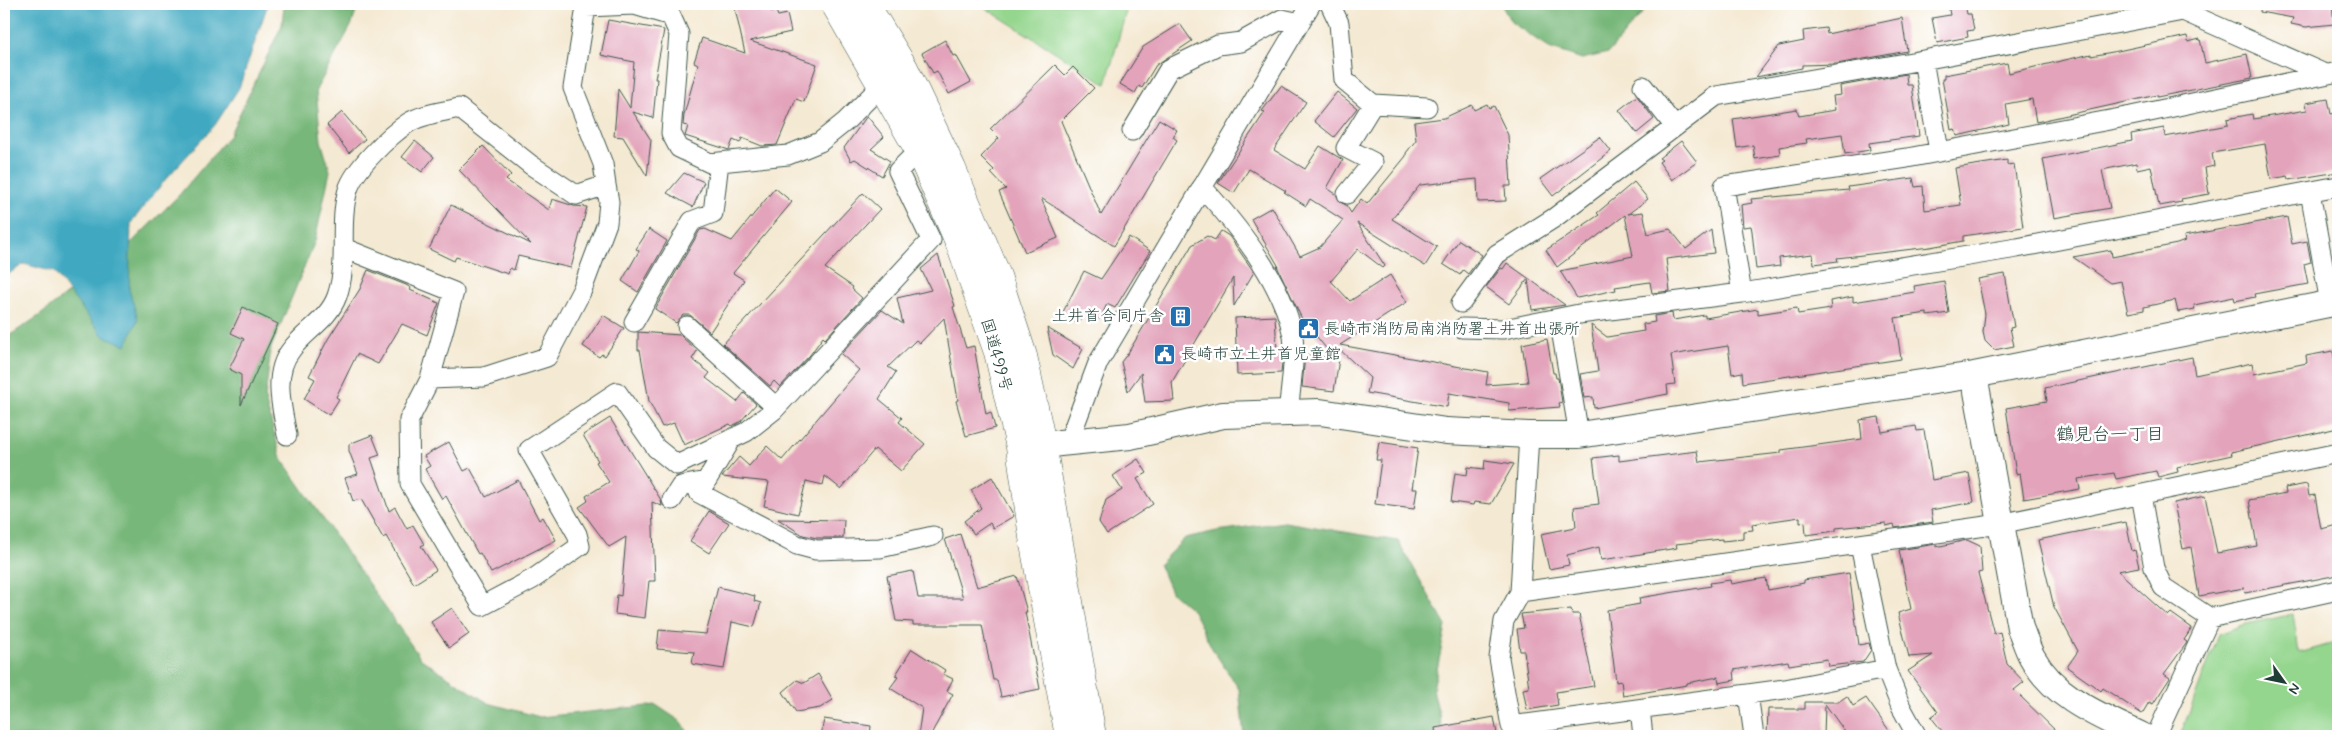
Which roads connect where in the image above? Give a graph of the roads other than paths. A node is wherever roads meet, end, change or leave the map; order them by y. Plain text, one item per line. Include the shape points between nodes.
1 (835, 4) edge
2 (866, 4) edge
3 (1311, 4) edge
4 (1330, 4) edge
5 (1300, 23) junction
6 (1924, 60) junction
7 (2332, 73) edge
8 (883, 84) junction
9 (1643, 86) dead end
10 (1373, 104) junction
11 (1427, 107) dead end
12 (1675, 127) junction
13 (1132, 131) dead end
14 (919, 150) junction
15 (1939, 151) junction
16 (719, 162) junction
17 (606, 185) junction
18 (2338, 186) edge
19 (1202, 187) junction
20 (2310, 192) junction
21 (1347, 194) dead end
22 (344, 248) junction
23 (1742, 293) junction
24 (1461, 303) dead end
25 (2334, 303) edge
26 (1559, 318) junction
27 (634, 322) dead end
28 (687, 326) dead end
29 (1462, 328) dead end
30 (1974, 375) junction
31 (430, 379) junction
32 (776, 407) junction
33 (1288, 413) junction
34 (287, 435) dead end
35 (1579, 435) junction
36 (1529, 436) junction
37 (732, 439) junction
38 (1043, 445) junction
39 (2338, 452) edge
40 (706, 481) junction
41 (2140, 495) junction
42 (672, 500) dead end
43 (2000, 524) junction
44 (933, 536) dead end
45 (1860, 545) junction
46 (2338, 590) edge
47 (1520, 592) junction
48 (2210, 618) junction
49 (1886, 669) junction
50 (1748, 694) junction
51 (1640, 709) junction
52 (1536, 729) edge
53 (1069, 736) edge
54 (1092, 736) edge
55 (1643, 736) edge
56 (1754, 736) edge
57 (1916, 736) edge
58 (2142, 736) edge
59 (2156, 736) edge

1 - 8 highway, 国道499号
2 - 38 highway, 国道499号 via 912,84 997,276 1023,356
3 - 5 street
4 - 10 street via 1339,23 1344,80
5 - 13 street via 1282,19 1241,42 1218,45 1169,69
5 - 19 street
6 - 7 street via 2183,11
6 - 12 street via 1716,96
6 - 15 street
7 - 15 street via 2130,116
8 - 14 highway, 国道499号
8 - 16 street via 820,142 788,155
9 - 12 street
10 - 11 street
10 - 21 street via 1346,148 1373,162
12 - 24 street via 1554,218 1497,254
14 - 32 street via 898,171 931,240
14 - 38 highway, 国道499号 via 960,244 998,352
15 - 23 street via 1724,186
16 - 17 street via 710,163 679,148 671,132 679,34 671,16 634,5 586,7 573,88 603,164
16 - 27 street via 713,213 692,221
17 - 22 street via 576,195 531,165 459,108 429,115 409,122 370,158 358,174 348,190
17 - 31 street via 607,223 582,290 547,357 484,377
18 - 20 street
19 - 33 street via 1233,221 1260,261 1286,311 1293,338
19 - 38 street via 1098,363
20 - 23 street via 2016,248
20 - 25 street
22 - 31 street via 454,292
22 - 34 street via 337,297 316,328 290,351 281,374 279,389
23 - 26 street
25 - 30 street
26 - 29 street via 1504,329
26 - 35 street
28 - 32 street
30 - 35 street
30 - 43 street
31 - 37 street via 410,420 410,484 482,606 533,579 580,546 577,534 529,450 617,392 656,448 676,465
32 - 37 street via 746,432
33 - 36 street via 1320,412 1446,431
33 - 38 street via 1223,414 1130,436
35 - 36 street
36 - 47 street
37 - 40 street
38 - 53 highway, 国道499号 via 1034,544
38 - 54 highway, 国道499号
39 - 41 street
40 - 42 street via 681,486
40 - 44 street via 699,493 797,545 816,550 880,548
41 - 43 street
41 - 48 street via 2154,568 2163,587
43 - 45 street
43 - 58 street via 2020,628 2032,657 2068,699
45 - 47 street
45 - 49 street
46 - 48 street
47 - 52 street via 1504,621 1499,658 1511,726
48 - 59 street
49 - 50 street
49 - 57 street
50 - 51 street
50 - 56 street
51 - 52 street
51 - 55 street

